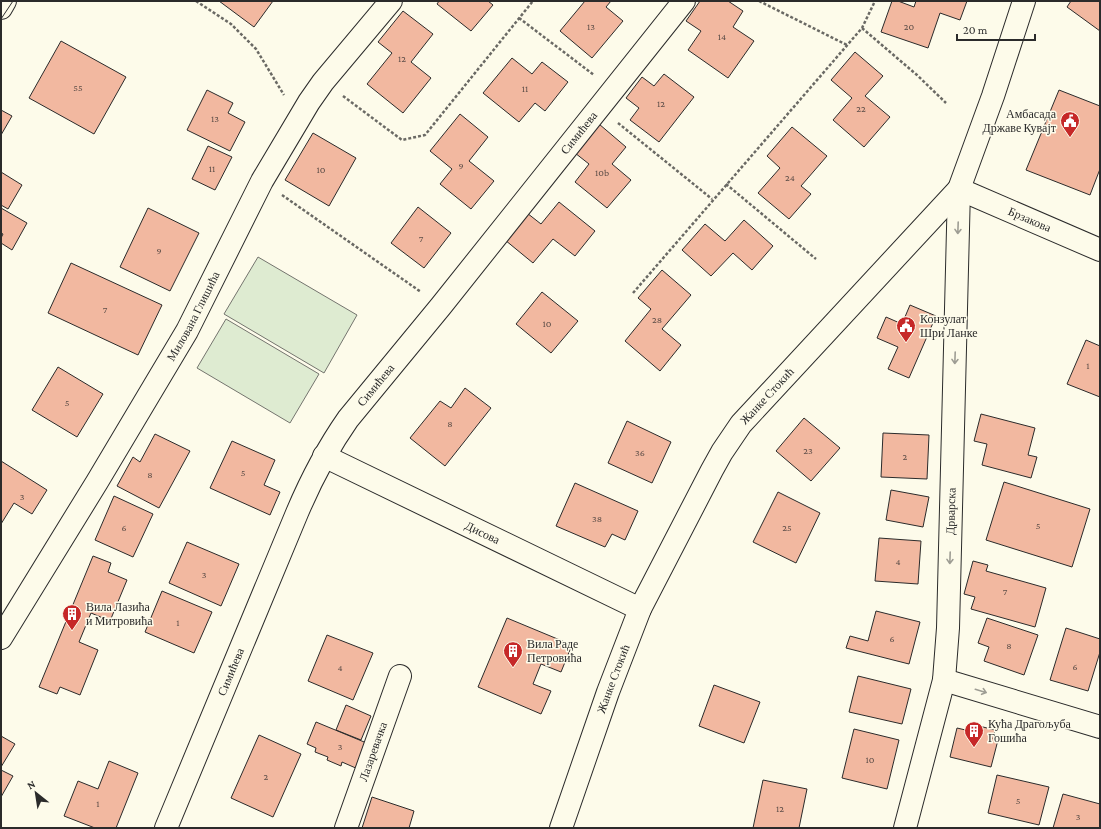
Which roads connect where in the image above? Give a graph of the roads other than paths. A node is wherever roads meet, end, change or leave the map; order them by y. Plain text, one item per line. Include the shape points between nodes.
1 (5, 1) edge
2 (391, 1) edge
3 (684, 1) edge
4 (1024, 1) edge
5 (1, 8) edge
6 (960, 189) junction
7 (1100, 250) edge
8 (324, 456) junction
9 (640, 609) junction
10 (1, 638) edge
11 (400, 676) dead end
12 (944, 680) junction
13 (1100, 726) edge
14 (166, 828) edge
15 (346, 828) edge
16 (561, 828) edge
17 (905, 828) edge

1 - 5 street
2 - 10 street, Милована Глишића via 308,102 262,181 187,331
3 - 8 street, Симићева via 348,419
4 - 6 street, Жанке Стокић
6 - 7 street, Брзакова
6 - 9 street, Жанке Стокић via 741,424 712,470
6 -> 12 street, Дрварска via 948,628
8 - 9 street, Дисова
8 - 14 street, Симићева via 296,513
9 - 16 street, Жанке Стокић
11 - 15 street, Лазаревачка
12 -> 13 street
12 - 17 street, Дрварска

